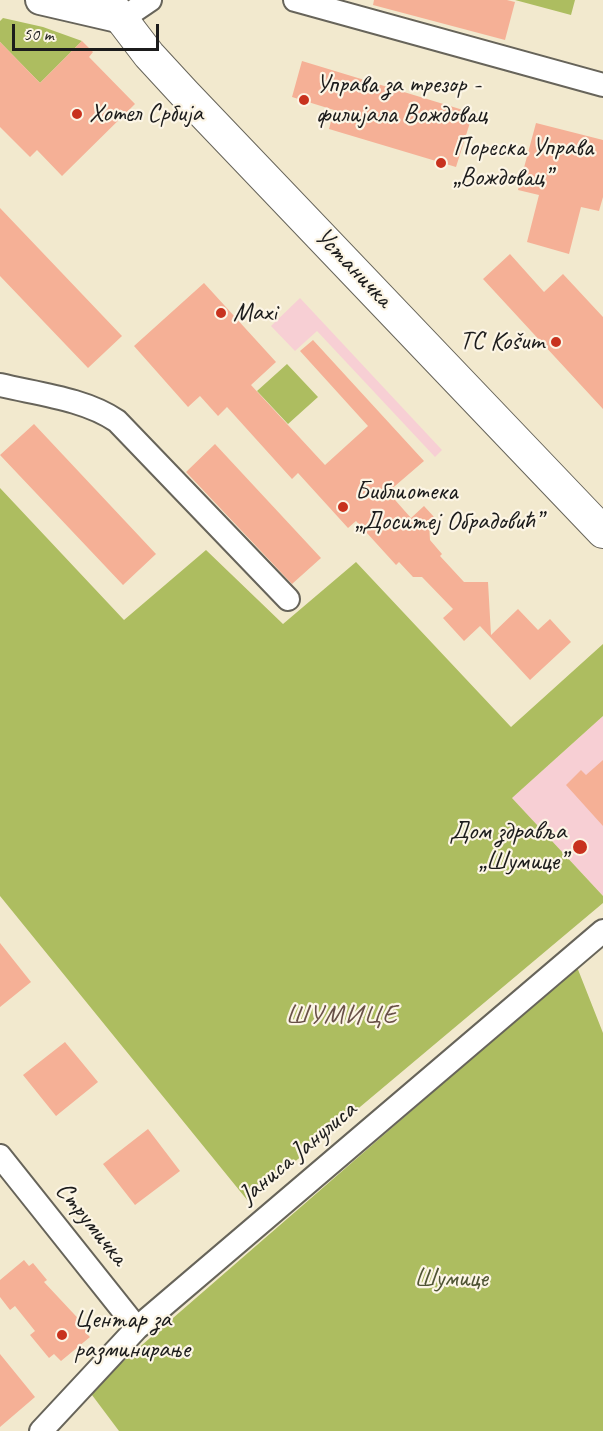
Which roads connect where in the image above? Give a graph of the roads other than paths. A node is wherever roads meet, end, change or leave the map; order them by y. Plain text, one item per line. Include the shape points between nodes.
1 (40, 0) edge
2 (150, 0) edge
3 (295, 0) edge
4 (114, 10) edge
5 (603, 85) edge
6 (0, 385) edge
7 (603, 532) edge
8 (288, 599) dead end
9 (603, 931) edge
10 (0, 1156) edge
11 (137, 1328) junction
12 (41, 1431) edge

1 - 4 street
2 - 4 street
3 - 5 street
4 - 7 main road, Устаничка via 184,93
6 - 8 street via 105,413 136,439
9 - 11 street, Јаниса Јанулиса
10 - 11 street, Струмичка
11 - 12 street, Јаниса Јанулиса

